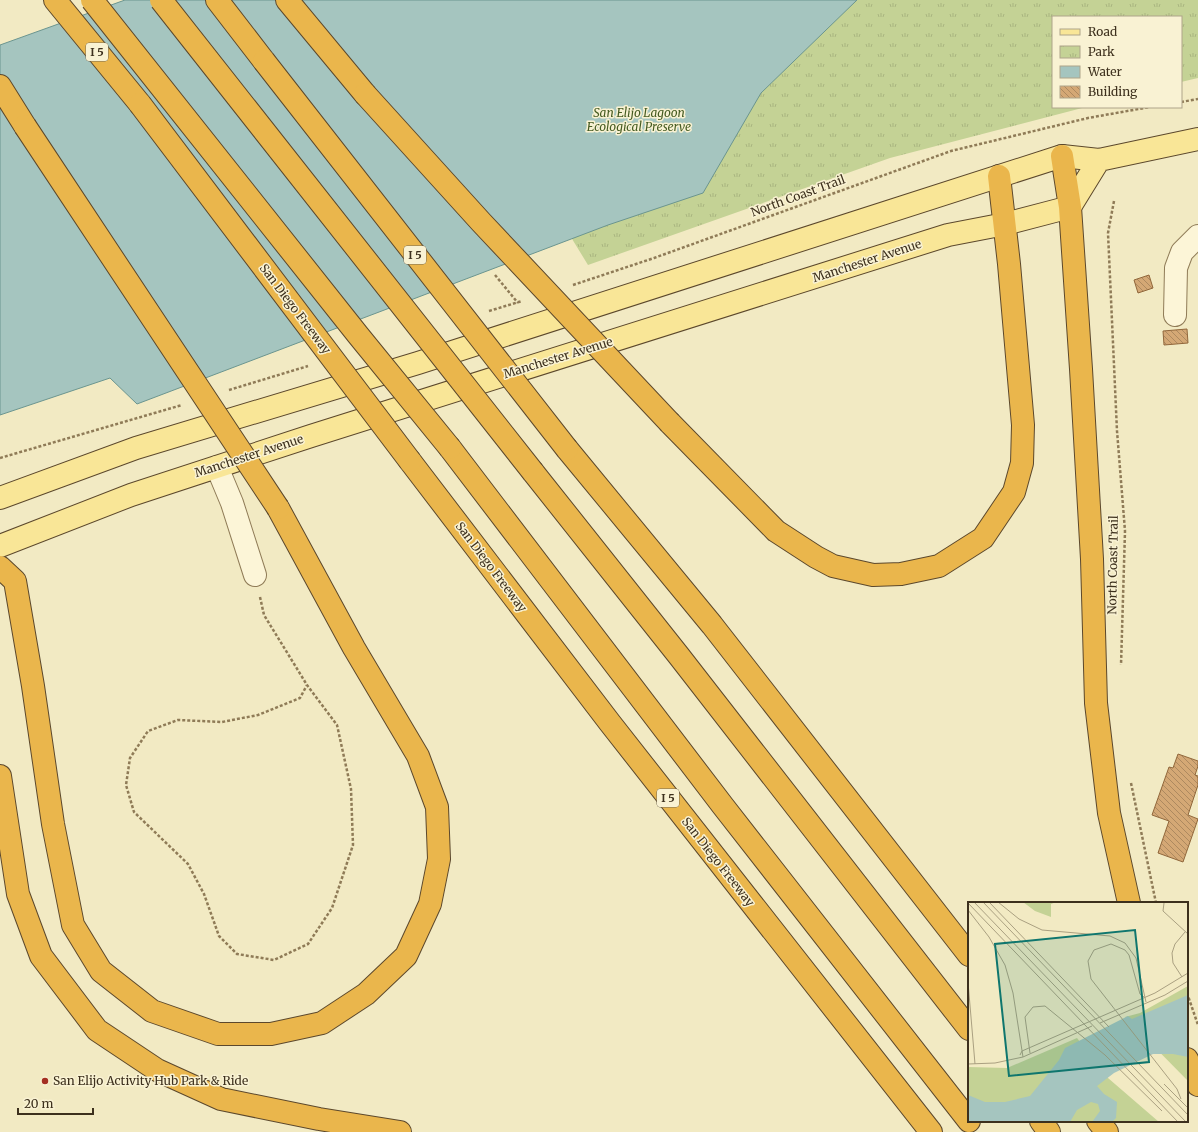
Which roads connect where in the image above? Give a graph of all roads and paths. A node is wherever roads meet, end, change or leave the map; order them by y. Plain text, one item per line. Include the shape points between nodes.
1 (55, 0) edge
2 (92, 0) edge
3 (161, 0) edge
4 (217, 0) edge
5 (287, 0) edge
6 (0, 86) edge
7 (1198, 99) edge
8 (1182, 102) edge
9 (1144, 108) edge
10 (1198, 139) edge
11 (1062, 156) junction
12 (1099, 160) junction
13 (999, 176) junction
14 (1114, 201) dead end
15 (1070, 207) junction
16 (1005, 224) junction
17 (1198, 236) edge
18 (571, 285) dead end
19 (525, 300) dead end
20 (487, 312) dead end
21 (1175, 315) dead end
22 (313, 365) dead end
23 (222, 392) dead end
24 (185, 404) dead end
25 (0, 458) edge
26 (217, 467) junction
27 (0, 498) edge
28 (0, 546) edge
29 (0, 567) edge
30 (255, 575) joint
31 (1121, 667) dead end
32 (307, 685) junction
33 (0, 776) edge
34 (1130, 778) dead end
35 (1129, 902) edge
36 (1156, 902) edge
37 (968, 954) edge
38 (1188, 996) edge
39 (1198, 1024) edge
40 (968, 1028) edge
41 (1188, 1061) edge
42 (1198, 1085) edge
43 (968, 1120) edge
44 (970, 1122) edge
45 (1042, 1122) edge
46 (1099, 1122) edge
47 (400, 1132) edge
48 (931, 1132) edge
49 (978, 1132) edge
50 (1049, 1132) edge
51 (1107, 1132) edge

1 - 48 highway, San Diego Freeway / I 5, bridge via 145,110 614,729
2 - 43 highway, bridge via 450,448 723,806
3 - 40 highway, bridge via 679,656
4 - 37 highway, I 5, bridge via 567,449 712,625
5 - 16 highway, bridge via 365,94 670,423 776,531 833,566 873,575 901,574 939,566 983,538 1014,492 1022,463 1023,425
6 - 29 highway, bridge via 278,508 354,648 418,756 437,807 439,859 430,904 406,956 366,994 322,1023 271,1034 218,1034 152,1011 101,971 73,925 14,581
7 - 8 path
9 - 18 path, North Coast Trail via 1088,118 951,150 662,256
10 - 12 main road
11 - 12 main road
11 - 13 main road
11 - 15 highway
12 - 15 main road
13 - 16 highway
13 - 27 main road via 418,363 136,448
14 - 31 path, North Coast Trail via 1108,233 1117,431 1125,531
15 - 16 main road, Manchester Avenue
15 - 35 highway via 1092,559 1096,703 1109,813
16 - 26 main road, Manchester Avenue via 948,236
17 - 21 lane via 1182,252 1176,268
19 - 20 path
22 - 23 path
24 - 25 path
26 - 28 main road, Manchester Avenue via 131,495
26 - 30 lane via 232,503
30 - 32 path via 264,615
32 - 32 path via 337,725 351,789 354,845 332,908 308,944 274,960 237,954 218,936 204,894 188,864 134,812 126,785 130,758 148,731 178,720 222,722 258,715 300,698
33 - 47 highway via 18,894 41,956 97,1030 157,1070 221,1098 319,1119
34 - 36 path
38 - 39 path
41 - 42 highway
44 - 49 highway
45 - 50 highway
46 - 51 highway

